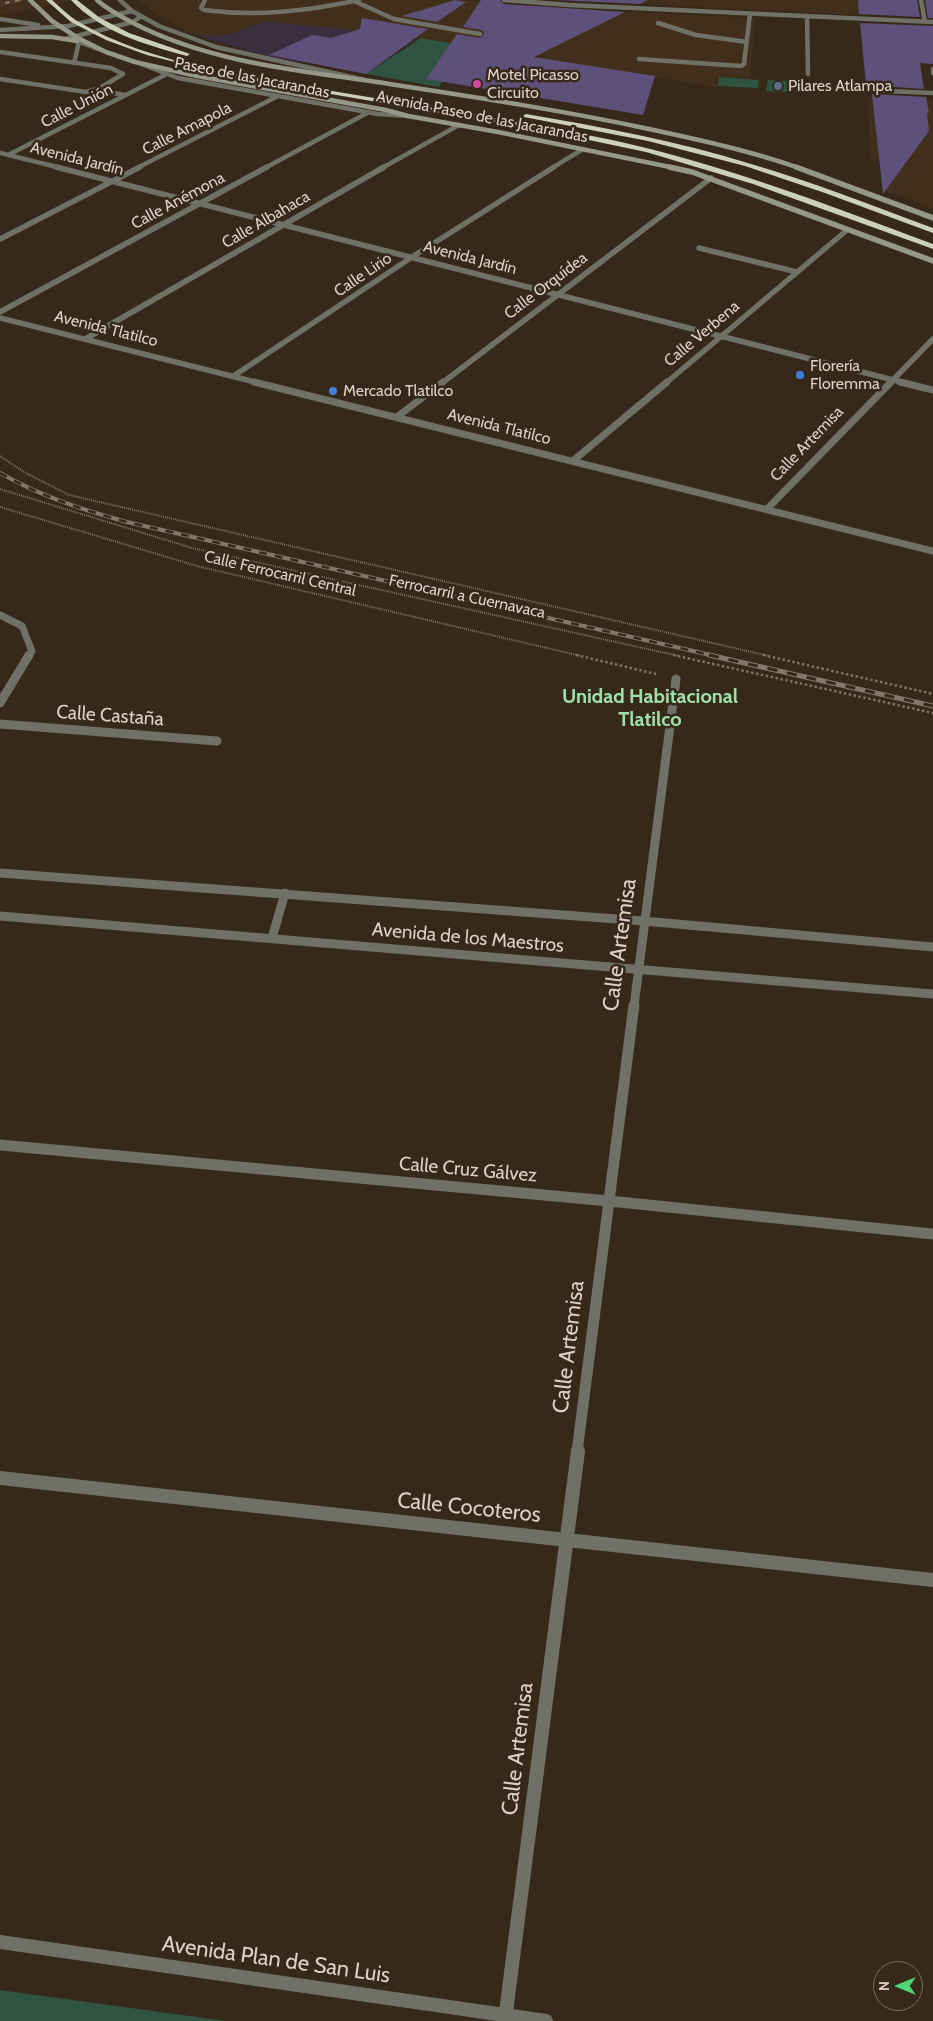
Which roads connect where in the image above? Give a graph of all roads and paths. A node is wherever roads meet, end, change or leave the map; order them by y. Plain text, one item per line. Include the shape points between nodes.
1 (30, 0) edge
2 (48, 0) edge
3 (74, 0) edge
4 (97, 0) edge
5 (120, 0) edge
6 (205, 0) edge
7 (327, 0) edge
8 (359, 0) edge
9 (504, 0) edge
10 (922, 0) edge
11 (354, 1) edge
12 (338, 5) junction
13 (132, 11) junction
14 (750, 14) junction
15 (807, 16) junction
16 (141, 17) junction
17 (0, 19) edge
18 (658, 22) dead end
19 (925, 22) junction
20 (933, 22) edge
21 (84, 23) junction
22 (51, 28) junction
23 (0, 30) edge
24 (480, 34) dead end
25 (0, 36) edge
26 (67, 38) junction
27 (79, 42) junction
28 (85, 42) junction
29 (747, 42) junction
30 (0, 52) edge
31 (639, 59) dead end
32 (74, 63) junction
33 (933, 69) edge
34 (933, 73) edge
35 (808, 74) dead end
36 (165, 75) junction
37 (0, 79) edge
38 (365, 80) junction
39 (356, 87) dead end
40 (95, 90) junction
41 (864, 90) dead end
42 (933, 93) edge
43 (126, 95) junction
44 (278, 96) junction
45 (544, 110) junction
46 (369, 112) junction
47 (519, 115) dead end
48 (408, 116) junction
49 (459, 126) junction
50 (498, 132) junction
51 (627, 134) junction
52 (618, 143) junction
53 (583, 149) junction
54 (0, 153) edge
55 (9, 155) junction
56 (0, 159) edge
57 (711, 178) junction
58 (114, 181) junction
59 (201, 203) junction
60 (933, 218) edge
61 (284, 224) junction
62 (847, 230) junction
63 (933, 231) edge
64 (0, 239) edge
65 (933, 247) edge
66 (699, 248) dead end
67 (412, 257) junction
68 (933, 261) edge
69 (797, 272) junction
70 (557, 294) junction
71 (0, 312) edge
72 (0, 318) edge
73 (722, 336) junction
74 (87, 338) junction
75 (933, 339) edge
76 (236, 375) junction
77 (892, 380) junction
78 (933, 390) edge
79 (398, 416) junction
80 (0, 456) edge
81 (574, 460) junction
82 (0, 489) edge
83 (0, 507) edge
84 (768, 508) junction
85 (933, 551) edge
86 (0, 615) edge
87 (676, 679) joint
88 (933, 694) edge
89 (0, 703) edge
90 (933, 713) edge
91 (0, 724) edge
92 (217, 741) dead end
93 (0, 873) edge
94 (285, 894) junction
95 (0, 916) edge
96 (644, 921) junction
97 (272, 938) junction
98 (933, 948) edge
99 (637, 970) junction
100 (933, 994) edge
101 (0, 1145) edge
102 (609, 1201) junction
103 (933, 1234) edge
104 (0, 1478) edge
105 (566, 1540) junction
106 (933, 1580) edge
107 (0, 1942) edge
108 (505, 2018) edge
109 (546, 2021) edge

1 - 28 main road, Avenida Paseo de las Jacarandas via 56,24
2 - 52 highway via 78,24 127,47 211,70
3 - 39 highway via 102,21 149,42 207,59
4 - 38 main road, Avenida Paseo de las Jacarandas via 126,19 212,52 333,77
5 - 13 street, Paseo de las Jacarandas
6 - 12 street via 201,8 204,10 230,15 292,12
7 - 12 street
8 - 11 street
9 - 14 street
10 - 19 street
11 - 12 street
11 - 24 street via 394,19
13 - 16 street, Paseo de las Jacarandas
13 - 21 street
14 - 15 street
14 - 29 street
15 - 19 street
15 - 35 street
16 - 26 street via 133,22
16 - 38 street, Paseo de las Jacarandas via 180,36 218,48
17 - 22 street
18 - 29 street via 696,35
19 - 20 street
21 - 22 street
21 - 26 street
22 - 23 street
25 - 26 street
25 - 28 main road via 52,37
26 - 27 street, Paseo de las Jacarandas
27 - 32 street
27 - 36 street, Paseo de las Jacarandas via 149,66
28 - 48 main road, Avenida Paseo de las Jacarandas via 184,73
29 - 31 street via 741,66
30 - 32 street
32 - 40 street via 111,68 123,74
33 - 34 street
36 - 43 street, Calle Unión
36 - 44 street, Paseo de las Jacarandas
37 - 40 street via 86,92
38 - 45 main road, Avenida Paseo de las Jacarandas
40 - 43 street
41 - 42 street
43 - 55 street, Calle Unión
44 - 46 street, Paseo de las Jacarandas
44 - 58 street, Calle Amapola
45 - 51 highway via 607,125
45 - 60 main road, Avenida Paseo de las Jacarandas via 642,126 745,152 790,165
46 - 48 street, Paseo de las Jacarandas
46 - 59 street, Calle Anémona
47 - 51 highway
48 - 49 main road, Avenida Paseo de las Jacarandas
49 - 50 main road, Avenida Paseo de las Jacarandas
49 - 61 street, Calle Albahaca
50 - 52 highway via 582,143
50 - 53 main road, Avenida Paseo de las Jacarandas
51 - 63 highway via 756,167
52 - 65 highway via 713,168
53 - 57 main road, Avenida Paseo de las Jacarandas
53 - 67 street, Calle Lirio
54 - 55 street, Avenida Jardín
55 - 56 street, Calle Unión
55 - 58 street, Avenida Jardín
57 - 62 main road, Avenida Paseo de las Jacarandas
57 - 70 street, Calle Orquídea
58 - 59 street, Avenida Jardín
58 - 64 street, Calle Amapola
59 - 61 street, Avenida Jardín
59 - 71 street, Calle Anémona
61 - 67 street, Avenida Jardín
61 - 74 street, Calle Albahaca
62 - 68 main road, Avenida Paseo de las Jacarandas
62 - 69 street, Calle Verbena
66 - 69 street
67 - 70 street, Avenida Jardín
67 - 76 street, Calle Lirio
69 - 73 street, Calle Verbena
70 - 73 street, Avenida Jardín
70 - 79 street, Calle Orquídea
72 - 74 street, Avenida Tlatilco
73 - 77 street, Avenida Jardín
73 - 81 street, Calle Verbena
74 - 76 street, Avenida Tlatilco
75 - 77 street, Calle Artemisa
76 - 79 street, Avenida Tlatilco
77 - 78 street, Avenida Jardín
77 - 84 street, Calle Artemisa
79 - 81 street, Avenida Tlatilco
80 - 88 path via 24,472 79,497
81 - 84 street, Avenida Tlatilco
82 - 90 path, Ferrocarril a Cuernavaca via 192,548
83 - 87 path, Calle Ferrocarril Central via 197,566
84 - 85 street, Avenida Tlatilco
86 - 89 street via 22,626 32,651
87 - 96 street, Calle Artemisa
91 - 92 street, Calle Castaña
93 - 94 street, Avenida de los Maestros
94 - 96 street, Avenida de los Maestros
94 - 97 street
95 - 97 street, Avenida de los Maestros
96 - 98 street, Avenida de los Maestros
96 - 99 street, Calle Artemisa
97 - 99 street, Avenida de los Maestros
99 - 100 street, Avenida de los Maestros
99 - 102 street, Calle Artemisa
101 - 102 street, Calle Cruz Gálvez
102 - 103 street, Calle Cruz Gálvez
102 - 105 street, Calle Artemisa
104 - 105 street, Calle Cocoteros
105 - 106 street, Calle Cocoteros
105 - 108 street, Calle Artemisa
107 - 108 street, Avenida Plan de San Luis
108 - 109 street, Avenida Plan de San Luis

